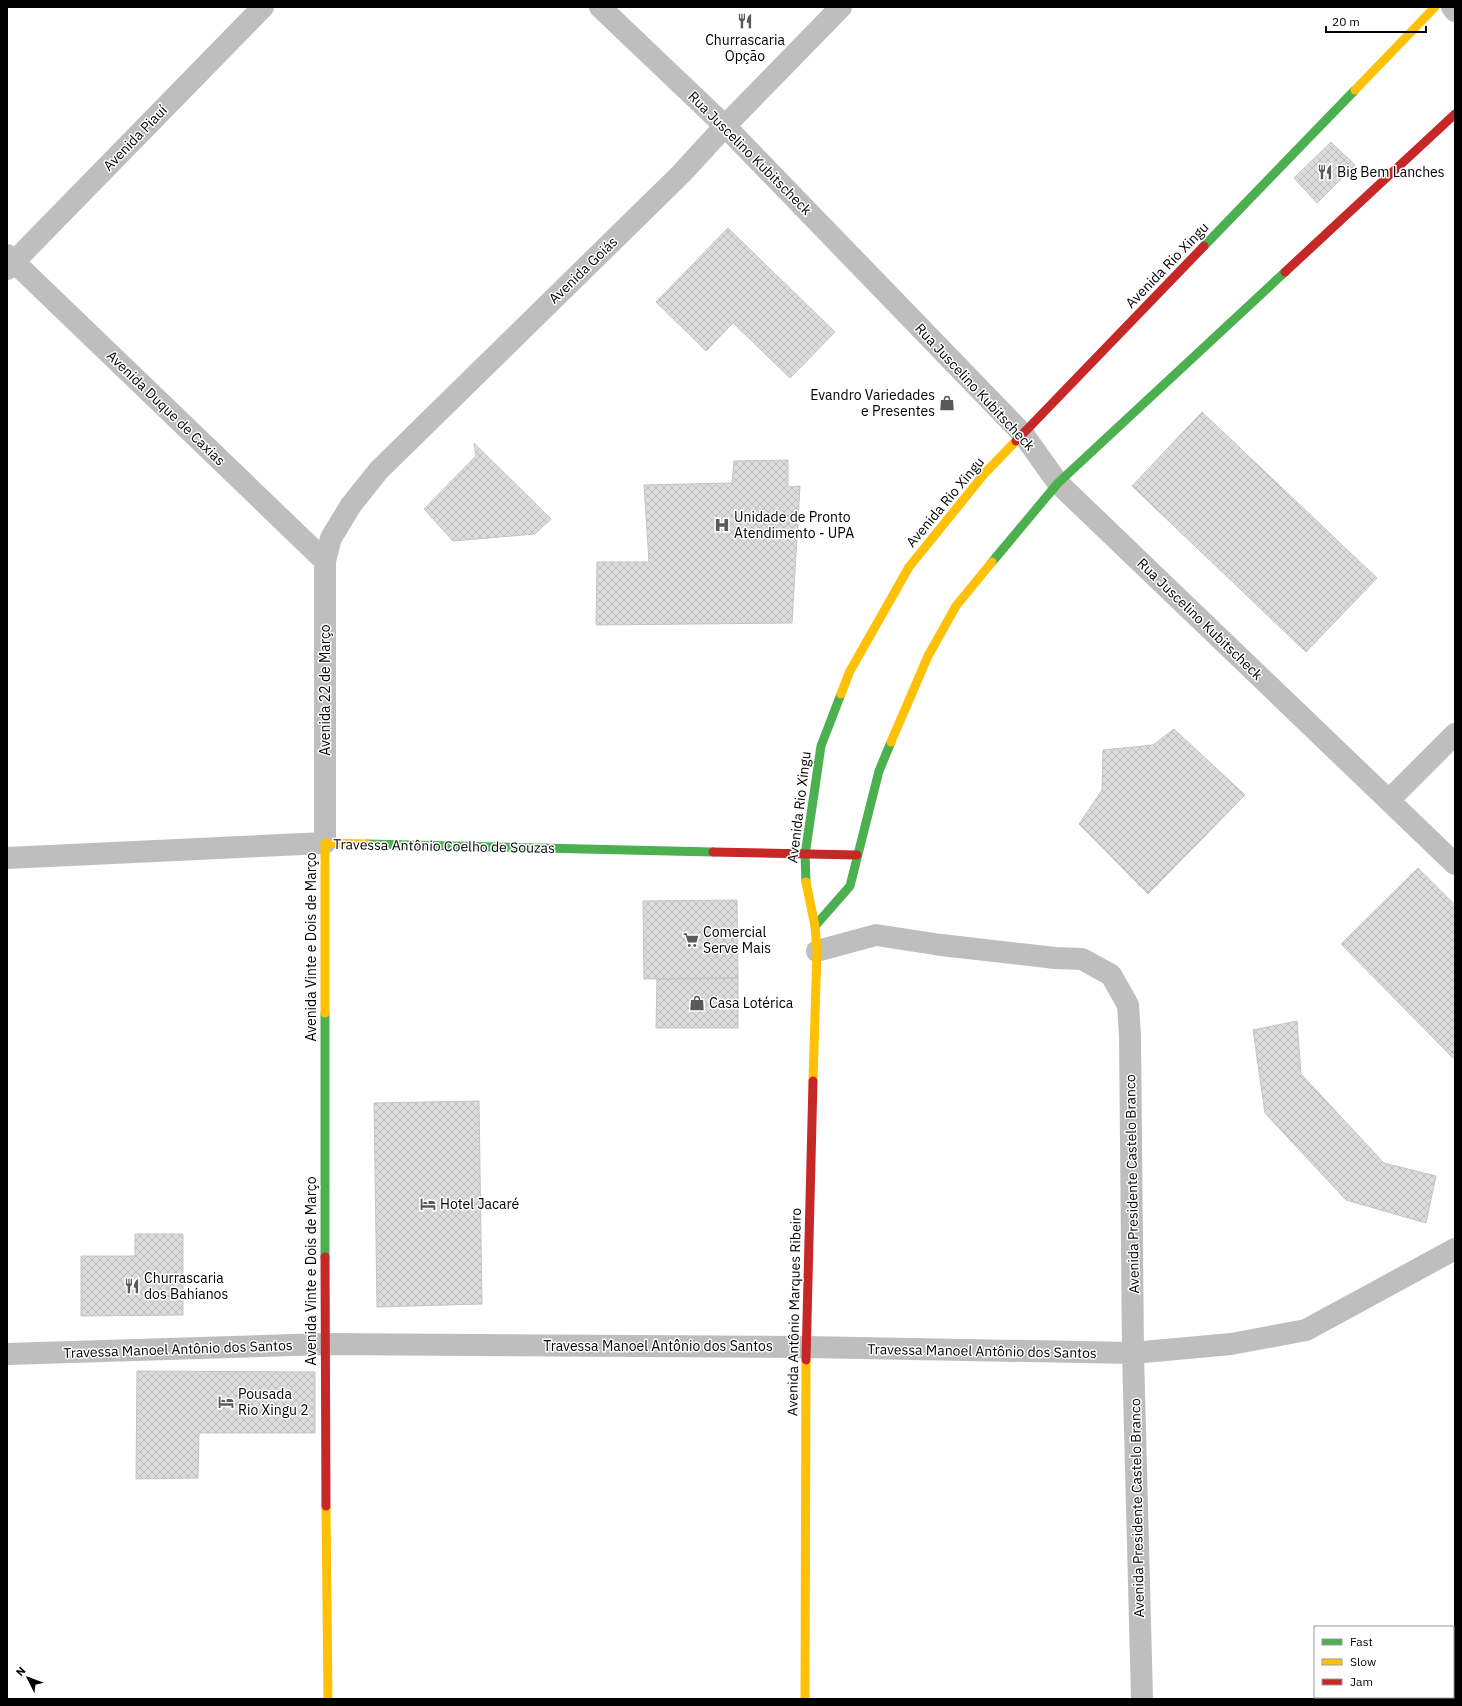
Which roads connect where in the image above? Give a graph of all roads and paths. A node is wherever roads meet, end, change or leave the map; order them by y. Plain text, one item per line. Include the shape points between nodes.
1 (263, 7) edge
2 (600, 7) edge
3 (841, 7) edge
4 (1435, 7) edge
5 (1452, 7) edge
6 (1455, 11) edge
7 (1455, 114) edge
8 (725, 126) junction
9 (9, 262) edge
10 (1023, 434) junction
11 (1058, 483) junction
12 (331, 538) joint
13 (325, 561) junction
14 (1455, 734) edge
15 (1389, 800) junction
16 (325, 843) junction
17 (805, 855) junction
18 (857, 855) junction
19 (7, 858) edge
20 (1455, 864) edge
21 (815, 926) junction
22 (817, 952) junction
23 (1455, 1249) edge
24 (325, 1344) junction
25 (806, 1348) junction
26 (1133, 1353) junction
27 (7, 1354) edge
28 (328, 1699) edge
29 (805, 1699) edge
30 (1142, 1699) edge

1 - 9 street, Avenida Piauí
2 - 8 street, Rua Juscelino Kubitscheck
3 - 8 street, Avenida Goiás
4 - 10 main road, Avenida Rio Xingu
5 - 6 street
7 - 11 main road
8 - 10 street, Rua Juscelino Kubitscheck
8 - 12 street, Avenida Goiás via 681,174 379,470 351,505
9 - 13 street, Avenida Duque de Caxias
10 - 11 street, Rua Juscelino Kubitscheck
10 - 17 main road, Avenida Rio Xingu via 986,473 909,567 850,671 821,746
11 - 15 street, Rua Juscelino Kubitscheck
11 - 18 main road via 956,606 928,656 879,772
12 - 13 street, Avenida 22 de Março
13 - 16 street, Avenida 22 de Março
14 - 15 street
15 - 20 street, Rua Juscelino Kubitscheck
16 - 17 main road, Travessa Antônio Coelho de Souzas
16 - 19 street, Travessa Antônio Coelho de Souzas
16 - 24 main road, Avenida Vinte e Dois de Março
17 - 18 main road, Travessa Antônio Coelho de Souzas
17 - 21 main road, Avenida Rio Xingu via 806,888
18 - 21 main road via 850,886
21 - 22 main road, Avenida Antônio Marques Ribeiro
22 - 25 main road, Avenida Antônio Marques Ribeiro
22 - 26 street, Avenida Presidente Castelo Branco via 876,935 941,945 1082,959 1111,975 1128,1005 1130,1035
23 - 26 street, Travessa Manoel Antônio dos Santos via 1306,1330 1231,1344
24 - 25 street, Travessa Manoel Antônio dos Santos
24 - 27 street, Travessa Manoel Antônio dos Santos
24 - 28 main road, Avenida Vinte e Dois de Março
25 - 26 street, Travessa Manoel Antônio dos Santos
25 - 29 main road, Avenida Antônio Marques Ribeiro
26 - 30 street, Avenida Presidente Castelo Branco

